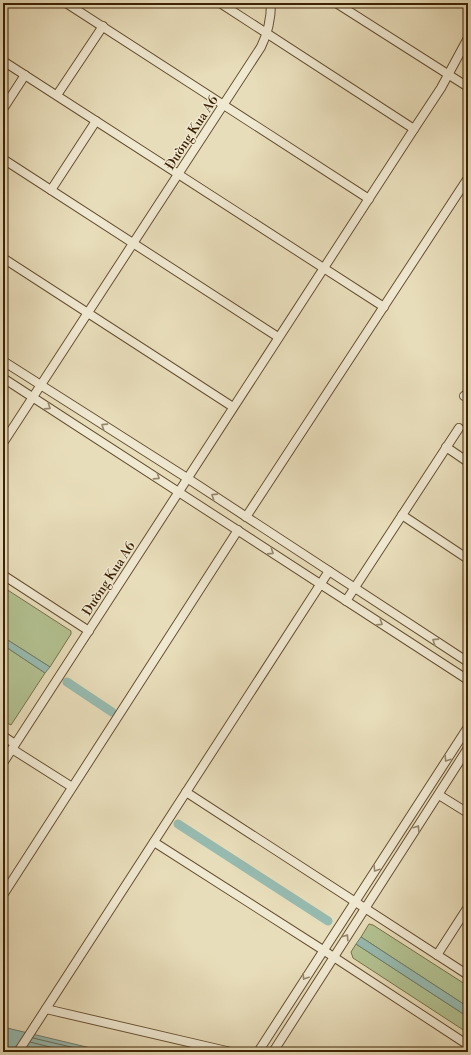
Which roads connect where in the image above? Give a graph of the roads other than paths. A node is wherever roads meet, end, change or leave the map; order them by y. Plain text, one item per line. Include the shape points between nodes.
1 (66, 3) edge
2 (220, 3) edge
3 (271, 3) edge
4 (336, 3) edge
5 (102, 26) junction
6 (267, 34) junction
7 (468, 38) edge
8 (3, 61) edge
9 (448, 74) junction
10 (25, 75) junction
11 (468, 87) edge
12 (57, 95) junction
13 (223, 105) junction
14 (3, 109) edge
15 (96, 121) junction
16 (414, 129) junction
17 (3, 159) edge
18 (178, 174) junction
19 (468, 178) edge
20 (51, 190) junction
21 (369, 199) junction
22 (133, 243) junction
23 (3, 258) edge
24 (324, 268) junction
25 (384, 307) junction
26 (87, 312) junction
27 (278, 337) junction
28 (3, 361) edge
29 (3, 378) edge
30 (40, 385) junction
31 (33, 397) junction
32 (234, 406) junction
33 (459, 428) dead end
34 (3, 443) edge
35 (446, 447) junction
36 (468, 462) edge
37 (187, 478) junction
38 (179, 491) junction
39 (402, 515) junction
40 (246, 518) junction
41 (238, 530) junction
42 (468, 559) edge
43 (329, 571) junction
44 (3, 575) edge
45 (321, 584) junction
46 (355, 588) junction
47 (346, 601) junction
48 (88, 631) junction
49 (468, 662) edge
50 (468, 680) edge
51 (468, 727) edge
52 (3, 736) edge
53 (468, 748) edge
54 (10, 749) edge
55 (3, 763) edge
56 (72, 787) junction
57 (186, 792) junction
58 (438, 795) junction
59 (468, 813) edge
60 (154, 842) junction
61 (3, 895) edge
62 (355, 902) junction
63 (468, 907) edge
64 (365, 908) junction
65 (323, 950) junction
66 (437, 955) junction
67 (333, 957) junction
68 (468, 975) edge
69 (46, 1008) junction
70 (468, 1045) edge
71 (18, 1052) edge
72 (231, 1052) edge
73 (258, 1052) edge
74 (272, 1052) edge

1 - 5 street
2 - 6 street
3 - 6 street, Đường Kua A6
4 - 9 street
5 - 12 street
5 - 13 street
6 - 13 street, Đường Kua A6
6 - 16 street
7 - 9 street, Đường Kua A6
8 - 10 street
9 - 11 street
9 - 16 street, Đường Kua A6
10 - 12 street
10 - 14 street
12 - 15 street
13 - 18 street, Đường Kua A6
13 - 21 street
15 - 18 street
15 - 20 street
16 - 21 street, Đường Kua A6
17 - 20 street
18 - 22 street, Đường Kua A6
18 - 24 street
19 - 25 street
20 - 22 street
21 - 24 street, Đường Kua A6
22 - 26 street, Đường Kua A6
22 - 27 street
23 - 26 street
24 - 25 street
24 - 27 street, Đường Kua A6
25 - 40 street
26 - 30 street, Đường Kua A6
26 - 32 street
27 - 32 street, Đường Kua A6
28 - 30 street
29 - 31 street
30 - 31 street, Đường Kua A6
37 -> 30 street
31 - 34 street, Đường Kua A6
31 -> 38 street
32 - 37 street, Đường Kua A6
33 - 35 street
35 - 36 street
35 - 39 street
37 - 38 street, Đường Kua A6
40 -> 37 street
38 - 41 street
38 - 48 street, Đường Kua A6
39 - 42 street
39 - 46 street
40 - 43 street
41 -> 45 street
41 - 56 street
43 - 45 street
43 - 46 street
44 - 48 street
45 - 47 street
45 - 57 street
46 - 47 street
49 -> 46 street
47 -> 50 street
48 - 54 street, Đường Kua A6
51 -> 62 street
52 - 54 street
53 - 58 street
54 - 55 street, Đường Kua A6
54 - 56 street
56 - 61 street
57 - 60 street
57 - 62 street
58 - 59 street
64 -> 58 street
60 - 65 street
60 - 69 street
62 - 64 street
62 - 65 street
63 - 66 street
64 - 66 street
67 -> 64 street
65 - 67 street
65 -> 73 street
66 - 68 street
67 - 70 street
67 - 74 street
69 - 71 street
69 - 72 street

